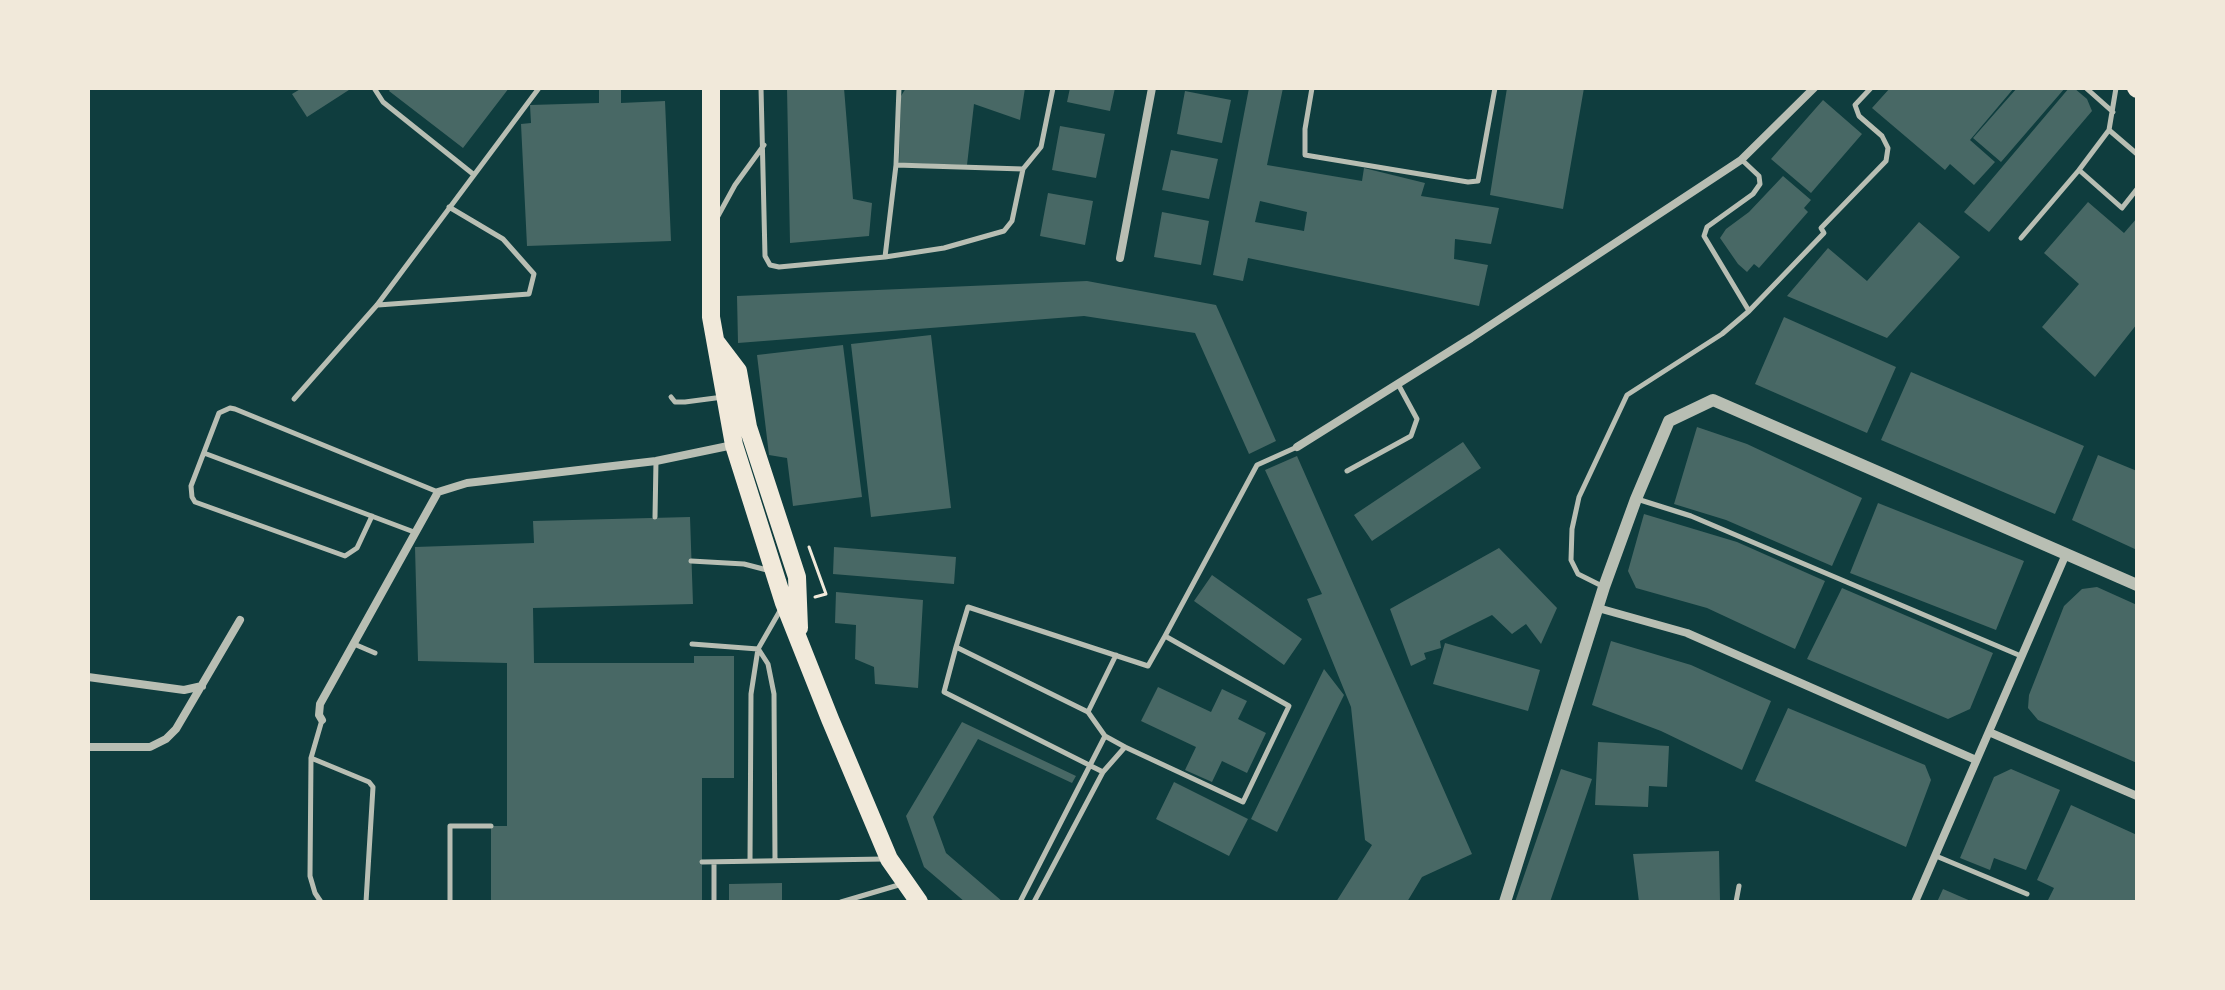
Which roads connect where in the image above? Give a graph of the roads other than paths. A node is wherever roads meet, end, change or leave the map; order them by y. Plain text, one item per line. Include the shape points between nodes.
1 (374, 88) edge
2 (539, 88) edge
3 (711, 88) edge
4 (761, 88) edge
5 (899, 88) edge
6 (1053, 88) edge
7 (1152, 88) edge
8 (1312, 88) edge
9 (1495, 88) edge
10 (1814, 88) edge
11 (1871, 88) edge
12 (2086, 88) edge
13 (2116, 88) edge
14 (2113, 112) junction
15 (2109, 130) junction
16 (764, 145) junction
17 (2137, 154) edge
18 (1741, 160) junction
19 (896, 165) junction
20 (1023, 169) junction
21 (2079, 170) junction
22 (473, 174) junction
23 (2137, 189) edge
24 (449, 207) junction
25 (711, 228) junction
26 (2021, 238) dead end
27 (885, 257) junction
28 (1120, 258) dead end
29 (377, 305) junction
30 (1749, 311) junction
31 (714, 339) junction
32 (1398, 384) junction
33 (724, 396) junction
34 (671, 397) dead end
35 (294, 399) dead end
36 (734, 445) junction
37 (1297, 447) joint
38 (204, 453) junction
39 (656, 461) junction
40 (1347, 471) dead end
41 (438, 492) junction
42 (1636, 499) junction
43 (372, 516) junction
44 (655, 517) dead end
45 (414, 532) junction
46 (2066, 554) junction
47 (691, 561) dead end
48 (776, 573) junction
49 (2137, 585) edge
50 (1604, 587) junction
51 (784, 603) junction
52 (1598, 608) junction
53 (240, 620) dead end
54 (1165, 636) junction
55 (800, 643) junction
56 (353, 644) junction
57 (692, 644) dead end
58 (956, 647) junction
59 (758, 649) junction
60 (375, 653) dead end
61 (1116, 655) junction
62 (2021, 656) junction
63 (88, 677) edge
64 (203, 685) junction
65 (1088, 712) junction
66 (322, 720) joint
67 (1989, 732) junction
68 (1105, 736) junction
69 (88, 747) edge
70 (1125, 747) junction
71 (311, 758) junction
72 (1976, 760) junction
73 (1090, 766) junction
74 (1103, 772) junction
75 (2137, 796) edge
76 (491, 826) dead end
77 (1935, 856) junction
78 (889, 859) junction
79 (750, 861) junction
80 (775, 861) junction
81 (702, 862) dead end
82 (714, 862) junction
83 (905, 883) junction
84 (1739, 886) dead end
85 (2027, 894) dead end
86 (321, 902) edge
87 (366, 902) edge
88 (450, 902) edge
89 (714, 902) edge
90 (841, 902) edge
91 (919, 902) edge
92 (1020, 902) edge
93 (1034, 902) edge
94 (1505, 902) edge
95 (1736, 902) edge
96 (1915, 902) edge

1 - 22 lane via 383,102
2 - 22 lane
3 - 25 highway
4 - 16 lane
5 - 19 lane
6 - 20 lane via 1041,147
7 - 28 street
8 - 9 lane via 1305,155 1468,182 1478,181
10 - 18 street
11 - 30 lane via 1855,105 1859,116 1882,136 1888,148 1886,161
12 - 14 lane
13 - 14 lane
14 - 15 lane
15 - 17 lane
15 - 21 lane
16 - 25 lane
16 - 27 lane via 765,256 770,265
18 - 30 lane via 1759,176 1760,184 1707,227 1704,236
18 - 32 street
19 - 20 lane
19 - 27 lane
20 - 27 lane via 1012,221 1004,231
21 - 23 lane via 2122,208
21 - 26 lane
22 - 24 lane
24 - 29 lane
24 - 29 lane via 503,239 534,274 529,294
25 - 31 highway
29 - 35 lane
30 - 50 lane via 1627,395 1579,497 1572,529 1571,560 1578,574
31 - 33 highway
31 - 55 highway via 738,371 748,427 797,577
32 - 37 street
32 - 40 lane via 1417,419 1411,436
33 - 34 lane via 685,402
33 - 36 highway
36 - 39 street
36 - 48 highway
37 - 54 lane via 1257,465
38 - 41 lane via 219,413 230,408
38 - 43 lane
38 - 43 lane via 190,492 200,504 345,556 357,548
39 - 41 street via 467,483
39 - 44 lane
41 - 45 street
42 - 46 street via 1669,421 1713,400
42 - 50 street
42 - 62 lane via 1691,516
43 - 45 lane
45 - 56 street
46 - 49 street
46 - 62 street
47 - 48 lane via 744,564
48 - 51 highway
50 - 52 street
51 - 55 highway
51 - 59 lane
52 - 72 street via 1687,633
52 - 94 street
53 - 64 street
54 - 61 lane via 1148,666
54 - 70 lane via 1289,706 1243,802
55 - 78 highway
56 - 60 lane
56 - 66 street via 320,704
57 - 59 lane
58 - 61 lane via 968,607
58 - 65 lane
58 - 73 lane via 944,692
59 - 79 lane via 751,694
59 - 80 lane via 768,664 774,694
61 - 65 lane
62 - 67 street
63 - 64 street via 184,690
64 - 69 street via 166,739 150,747
65 - 68 lane
66 - 71 lane
67 - 72 street
67 - 75 street
68 - 70 lane
68 - 73 lane
70 - 74 lane
71 - 86 lane via 310,876
71 - 87 lane via 373,787
72 - 77 street
73 - 74 lane
73 - 92 lane
74 - 93 lane
76 - 88 lane via 450,826
77 - 85 lane
77 - 96 street
78 - 80 lane
78 - 83 highway
79 - 80 lane
79 - 82 lane
81 - 82 lane
82 - 89 lane
83 - 90 lane
83 - 91 highway
84 - 95 lane

